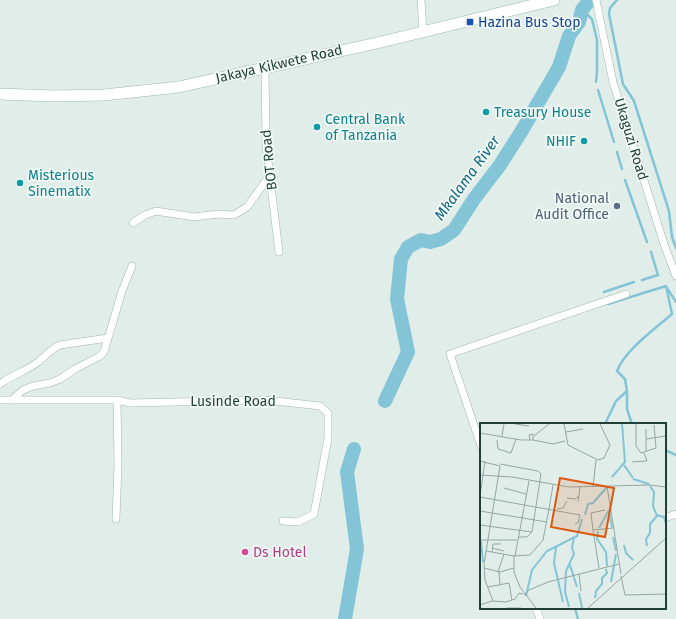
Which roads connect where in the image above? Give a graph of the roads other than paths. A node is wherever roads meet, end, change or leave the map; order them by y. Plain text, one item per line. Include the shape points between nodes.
1 (421, 0) edge
2 (554, 0) edge
3 (596, 0) edge
4 (423, 32) junction
5 (265, 67) junction
6 (0, 94) edge
7 (270, 175) junction
8 (132, 224) dead end
9 (279, 252) dead end
10 (132, 266) dead end
11 (676, 276) edge
12 (626, 294) dead end
13 (108, 338) junction
14 (0, 384) edge
15 (0, 400) edge
16 (12, 400) junction
17 (117, 400) junction
18 (480, 443) edge
19 (676, 514) edge
20 (666, 518) edge
21 (116, 519) dead end
22 (283, 521) dead end
23 (536, 609) edge
24 (540, 619) edge

1 - 4 street
2 - 4 main road, Jakaya Kikwete Road
3 - 11 street, Ukaguzi Road via 614,82
4 - 5 main road, Jakaya Kikwete Road
5 - 6 main road, Jakaya Kikwete Road via 179,87 134,92 52,96
5 - 7 street, BOT Road via 266,145
7 - 8 street via 247,207 234,215 194,217 156,211
7 - 9 street, BOT Road
10 - 13 street
12 - 18 street via 450,354
13 - 14 street via 53,348 39,362
13 - 16 street via 104,352 100,356 50,383 23,390
15 - 16 street, Lusinde Road
16 - 17 street, Lusinde Road
17 - 21 street
17 - 22 street, Lusinde Road via 130,403 266,400 320,406 328,413 328,438 314,514 298,522
19 - 20 street
23 - 24 street

